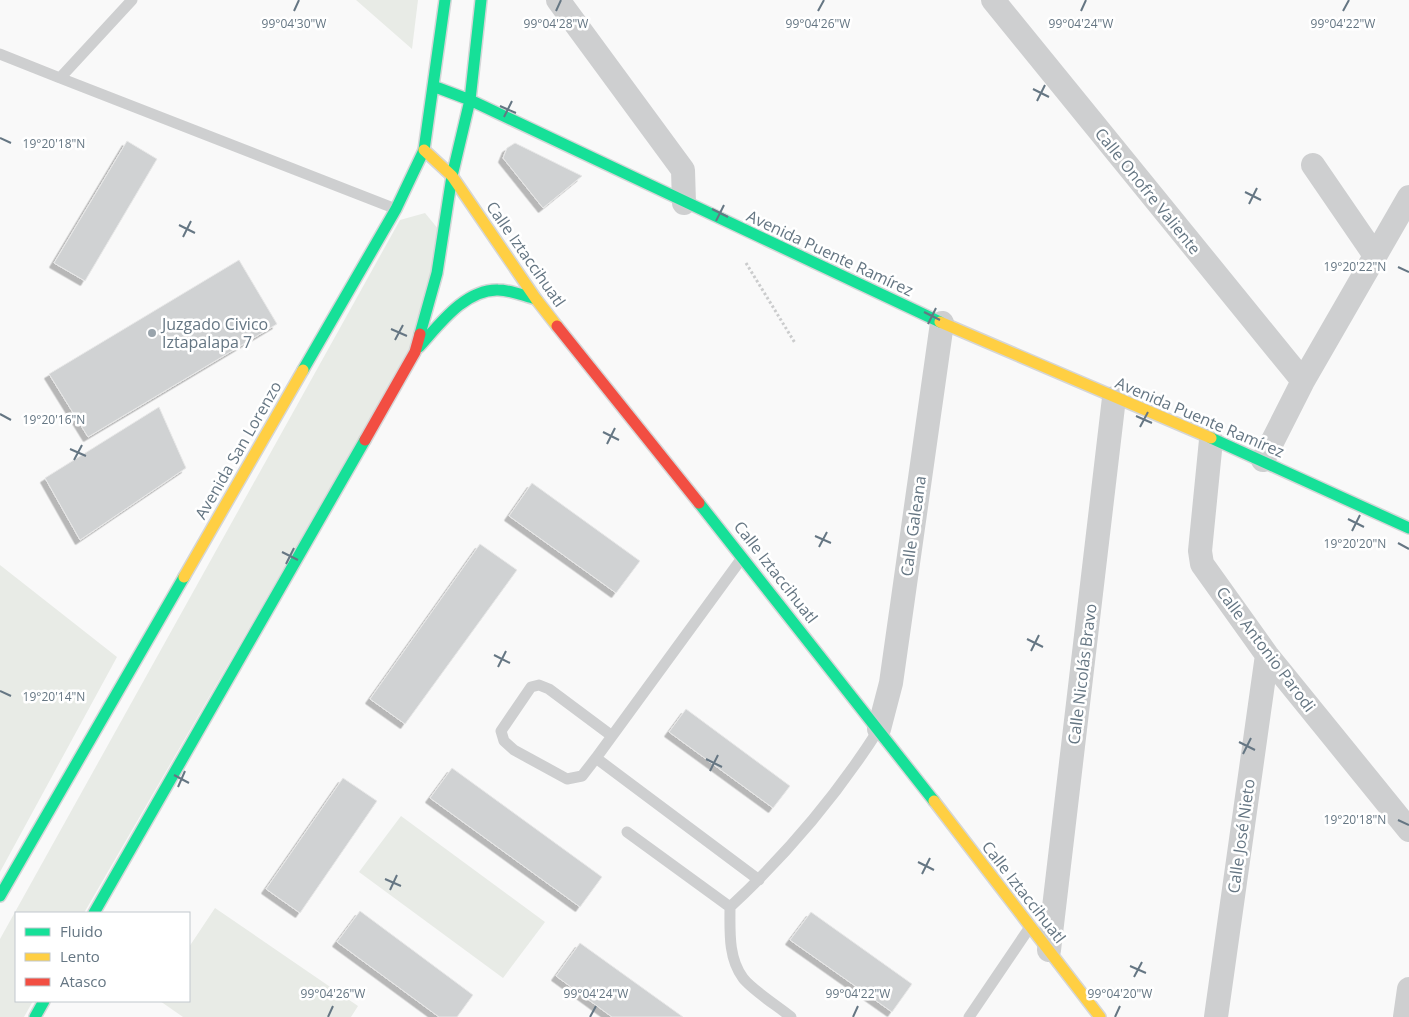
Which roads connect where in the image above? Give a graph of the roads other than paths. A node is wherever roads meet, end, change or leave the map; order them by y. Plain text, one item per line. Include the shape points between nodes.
1 (132, 0) edge
2 (445, 0) edge
3 (481, 0) edge
4 (558, 0) edge
5 (993, 0) edge
6 (0, 54) edge
7 (60, 78) junction
8 (433, 86) junction
9 (470, 100) junction
10 (424, 150) junction
11 (1314, 165) dead end
12 (452, 176) junction
13 (1409, 197) edge
14 (684, 203) junction
15 (396, 209) junction
16 (1374, 254) junction
17 (536, 299) junction
18 (942, 323) junction
19 (415, 352) junction
20 (1303, 381) junction
21 (1114, 398) junction
22 (1211, 440) junction
23 (1263, 460) junction
24 (1409, 528) edge
25 (743, 557) junction
26 (1267, 655) junction
27 (879, 729) junction
28 (612, 736) junction
29 (596, 758) junction
30 (1409, 830) edge
31 (627, 832) dead end
32 (759, 880) junction
33 (0, 896) edge
34 (730, 907) junction
35 (95, 912) edge
36 (1030, 927) junction
37 (1049, 950) junction
38 (1409, 989) edge
39 (43, 1002) edge
40 (35, 1017) edge
41 (791, 1017) edge
42 (969, 1017) edge
43 (1100, 1017) edge
44 (1216, 1017) edge
45 (1406, 1017) edge

1 - 7 lane
2 - 8 street, Avenida San Lorenzo
3 - 9 street
4 - 14 street via 684,170
5 - 20 street, Calle Onofre Valiente
6 - 7 lane
7 - 15 lane
8 - 9 street, Avenida Puente Ramírez
8 - 10 street, Avenida San Lorenzo
9 - 12 street
9 - 14 street, Avenida Puente Ramírez
10 - 12 street, Calle Iztaccihuatl
10 - 15 street, Avenida San Lorenzo
11 - 16 street
12 - 17 street, Calle Iztaccihuatl
12 - 19 street via 437,273
13 - 16 street
14 - 18 street, Avenida Puente Ramírez
15 - 33 street, Avenida San Lorenzo
16 - 20 street
17 - 19 street via 497,289 468,298
17 - 25 street, Calle Iztaccihuatl
18 - 21 street, Avenida Puente Ramírez
18 - 27 street, Calle Galeana via 891,683
19 - 35 street
20 - 23 street
21 - 22 street, Avenida Puente Ramírez
21 - 37 street, Calle Nicolás Bravo
22 - 23 street, Avenida Puente Ramírez
22 - 26 street, Calle Antonio Parodi via 1200,551 1202,564
23 - 24 street, Avenida Puente Ramírez
25 - 27 street, Calle Iztaccihuatl
25 - 28 lane
26 - 30 street, Calle Antonio Parodi
26 - 44 street, Calle José Nieto
27 - 32 lane via 852,771
27 - 36 street, Calle Iztaccihuatl
28 - 29 lane
28 - 29 lane via 539,685 531,687 501,731 504,741 514,750 567,779 582,776
29 - 32 lane
31 - 34 lane
32 - 34 lane
34 - 41 lane via 733,958 744,979
36 - 37 street, Calle Iztaccihuatl
36 - 42 lane
37 - 43 street, Calle Iztaccihuatl
38 - 45 street
39 - 40 street

